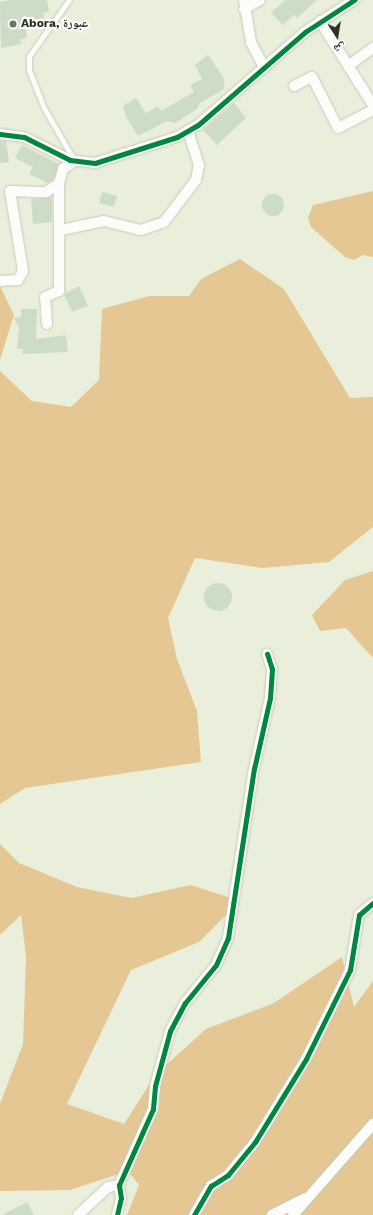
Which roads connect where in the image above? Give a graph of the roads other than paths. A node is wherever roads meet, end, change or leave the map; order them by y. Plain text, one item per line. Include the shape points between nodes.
1 (69, 0) edge
2 (260, 0) edge
3 (354, 0) edge
4 (244, 4) edge
5 (320, 21) junction
6 (373, 48) edge
7 (348, 66) junction
8 (264, 68) junction
9 (294, 86) dead end
10 (373, 105) edge
11 (373, 110) edge
12 (188, 131) junction
13 (0, 134) edge
14 (75, 161) junction
15 (59, 184) junction
16 (5, 190) edge
17 (61, 230) junction
18 (0, 282) edge
19 (48, 324) dead end
20 (267, 654) dead end
21 (373, 903) edge
22 (373, 1124) edge
23 (119, 1185) junction
24 (311, 1195) junction
25 (78, 1215) edge
26 (118, 1215) edge
27 (194, 1215) edge
28 (272, 1215) edge
29 (293, 1215) edge

1 - 14 lane via 29,56 29,70 44,108
2 - 4 street
3 - 5 street
4 - 8 street via 251,42
5 - 7 street
5 - 8 street
6 - 7 street
7 - 10 street
8 - 12 street
9 - 11 street via 312,77 338,128
12 - 14 street via 94,163
12 - 17 street via 199,165 196,180 164,222 141,230 104,221
13 - 14 street via 24,137
14 - 15 street via 63,169
15 - 16 street via 46,192
15 - 17 street
16 - 18 street via 23,271 18,280
17 - 19 street via 59,291 45,297
20 - 23 street via 272,669 270,698 254,769 226,945 216,965 176,1018 155,1086 153,1109
21 - 27 street via 359,915 350,970 306,1059 255,1142 228,1175 211,1186
22 - 24 street
23 - 25 street via 108,1187
23 - 26 street via 121,1198
24 - 28 street
24 - 29 street

